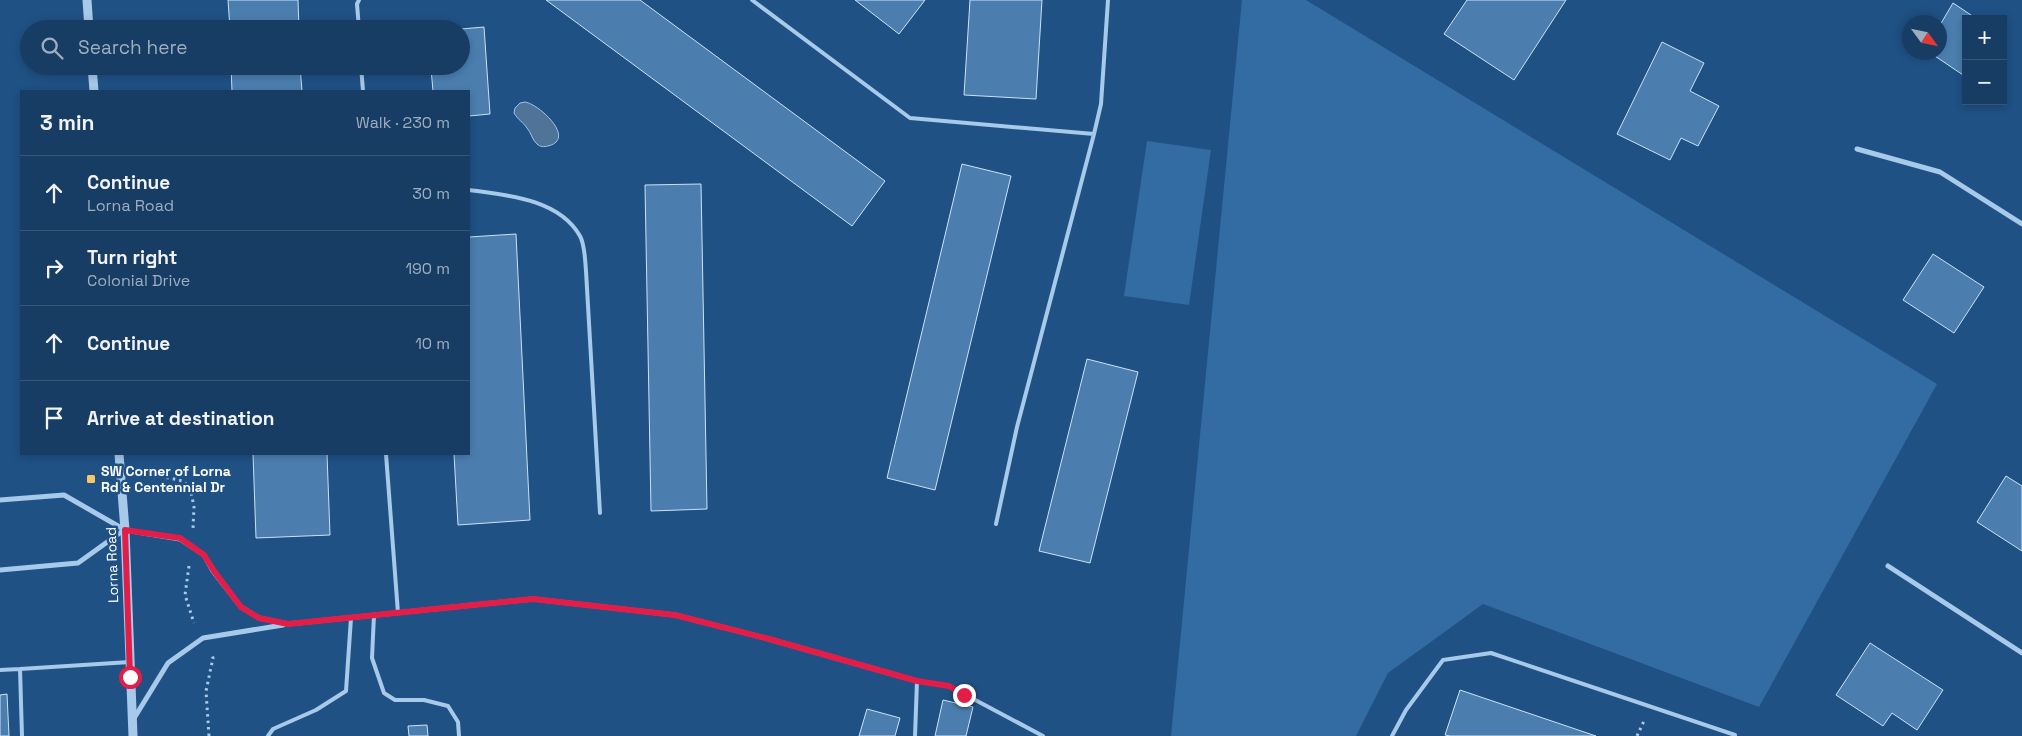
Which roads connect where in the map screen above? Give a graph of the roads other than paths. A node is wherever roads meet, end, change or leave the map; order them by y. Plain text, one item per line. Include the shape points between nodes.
1 (87, 0) edge
2 (358, 0) edge
3 (752, 0) edge
4 (1108, 0) edge
5 (88, 20) edge
6 (358, 20) edge
7 (93, 75) edge
8 (362, 75) edge
9 (94, 90) edge
10 (363, 90) edge
11 (1094, 134) junction
12 (1857, 149) dead end
13 (470, 190) edge
14 (2022, 224) edge
15 (119, 455) edge
16 (386, 455) edge
17 (0, 500) edge
18 (600, 513) dead end
19 (996, 524) dead end
20 (125, 530) junction
21 (1888, 566) dead end
22 (0, 570) edge
23 (398, 613) junction
24 (374, 615) junction
25 (351, 618) junction
26 (288, 624) junction
27 (2022, 653) edge
28 (130, 662) junction
29 (0, 670) edge
30 (20, 670) junction
31 (917, 681) junction
32 (133, 720) junction
33 (1734, 735) dead end
34 (22, 736) edge
35 (134, 736) edge
36 (268, 736) edge
37 (459, 736) edge
38 (915, 736) edge
39 (1043, 736) edge
40 (1392, 736) edge

1 - 5 street
2 - 6 lane
3 - 11 lane via 910,118
4 - 11 lane via 1101,104
7 - 9 street
8 - 10 lane
11 - 19 lane via 1017,427
12 - 14 street via 1940,172
13 - 18 lane via 542,205 566,218 581,238 586,271
15 - 20 street, Lorna Road
16 - 23 lane
17 - 20 street via 64,495
20 - 22 street via 78,563
20 - 26 street via 180,538 204,555 241,607 259,618
20 - 28 street, Lorna Road
21 - 27 street
23 - 24 street
23 - 31 street via 533,599 675,615
24 - 25 street
24 - 37 lane via 372,658 384,693 395,700 424,700 448,706 458,722
25 - 26 street
25 - 36 lane via 346,691 316,710 273,730
26 - 32 street via 203,638 168,663
28 - 30 lane
28 - 32 street, Lorna Road
29 - 30 lane
30 - 34 lane
31 - 38 lane
31 - 39 lane via 949,686
32 - 35 street, Lorna Road
33 - 40 lane via 1491,653 1443,660 1406,710

